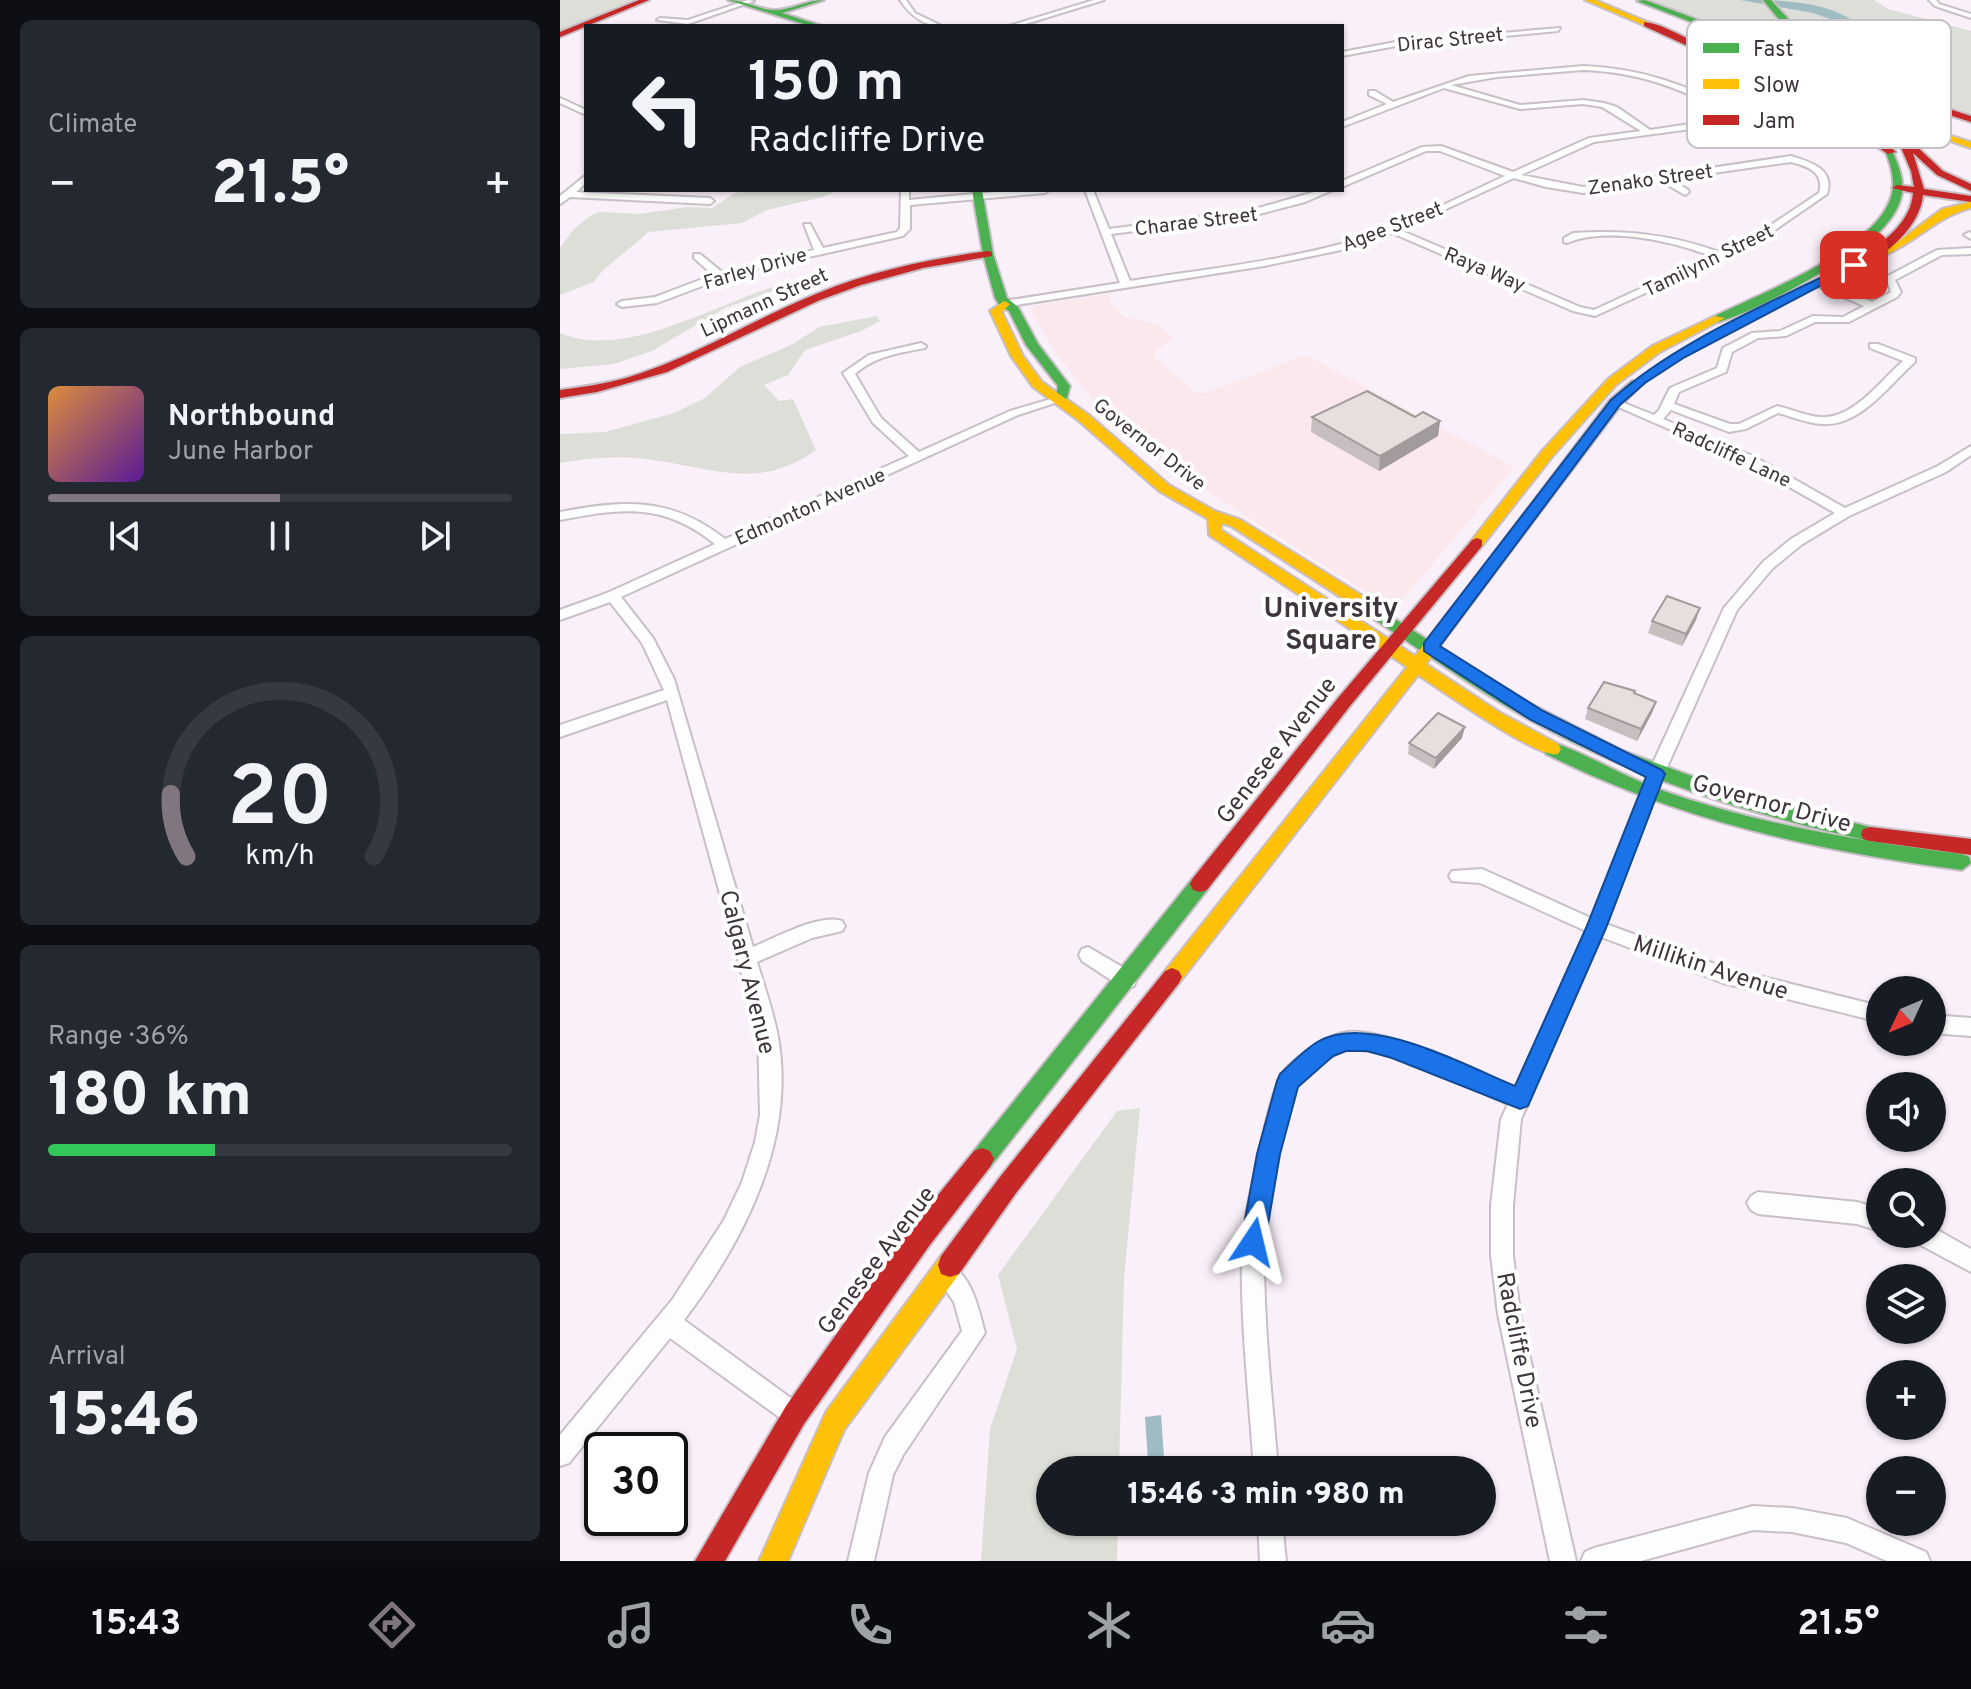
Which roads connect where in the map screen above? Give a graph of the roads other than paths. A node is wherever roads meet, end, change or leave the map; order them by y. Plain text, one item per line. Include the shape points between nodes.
1 (645, 0) edge
2 (820, 0) edge
3 (903, 0) edge
4 (1101, 0) edge
5 (1589, 0) edge
6 (1601, 0) edge
7 (1639, 0) edge
8 (1661, 0) edge
9 (1932, 0) edge
10 (744, 1) edge
11 (1778, 6) edge
12 (780, 11) junction
13 (1971, 16) edge
14 (660, 20) dead end
15 (1693, 20) edge
16 (1705, 20) edge
17 (1793, 20) edge
18 (587, 24) edge
19 (813, 24) edge
20 (824, 24) edge
21 (935, 24) edge
22 (1019, 24) edge
23 (1647, 24) junction
24 (584, 25) edge
25 (1558, 29) dead end
26 (1687, 34) edge
27 (560, 35) edge
28 (1687, 40) edge
29 (1687, 43) edge
30 (1344, 54) edge
31 (1445, 86) junction
32 (1687, 87) edge
33 (1372, 93) dead end
34 (560, 100) edge
35 (1394, 105) junction
36 (584, 112) edge
37 (1951, 113) edge
38 (1971, 119) edge
39 (1344, 124) edge
40 (1687, 127) edge
41 (1648, 132) junction
42 (1951, 132) edge
43 (1971, 135) edge
44 (1951, 139) edge
45 (1971, 145) edge
46 (1886, 148) edge
47 (1889, 148) edge
48 (1914, 148) edge
49 (1921, 148) edge
50 (1891, 152) junction
51 (1791, 159) joint
52 (1511, 176) junction
53 (1661, 177) junction
54 (584, 180) edge
55 (1344, 183) edge
56 (1897, 188) junction
57 (1971, 188) edge
58 (905, 192) edge
59 (1012, 192) edge
60 (1090, 192) edge
61 (1325, 192) edge
62 (1685, 192) dead end
63 (1921, 192) junction
64 (571, 194) junction
65 (978, 194) edge
66 (560, 201) edge
67 (710, 201) dead end
68 (1971, 202) edge
69 (905, 203) junction
70 (807, 226) dead end
71 (1392, 230) junction
72 (1107, 232) junction
73 (1567, 240) dead end
74 (819, 250) junction
75 (1971, 251) edge
76 (988, 254) junction
77 (697, 256) dead end
78 (1720, 256) junction
79 (1869, 258) junction
80 (719, 275) junction
81 (1804, 275) junction
82 (1126, 284) junction
83 (1821, 284) junction
84 (622, 304) dead end
85 (1004, 304) junction
86 (1872, 306) junction
87 (1577, 309) joint
88 (921, 346) dead end
89 (1874, 346) dead end
90 (560, 394) edge
91 (1061, 399) junction
92 (1615, 403) junction
93 (1667, 405) junction
94 (1656, 419) junction
95 (1971, 450) edge
96 (918, 457) junction
97 (1844, 513) junction
98 (560, 516) edge
99 (1214, 521) junction
100 (724, 545) junction
101 (612, 596) junction
102 (560, 615) edge
103 (1406, 632) junction
104 (1430, 647) junction
105 (1392, 648) junction
106 (1416, 665) junction
107 (672, 693) junction
108 (560, 731) edge
109 (1652, 783) junction
110 (1971, 847) edge
111 (1971, 863) edge
112 (1458, 876) dead end
113 (836, 926) dead end
114 (1596, 928) junction
115 (1088, 955) dead end
116 (748, 957) junction
117 (1127, 980) junction
118 (1866, 1011) edge
119 (1946, 1025) edge
120 (1971, 1027) edge
121 (1520, 1099) junction
122 (1758, 1203) dead end
123 (1866, 1216) edge
124 (1946, 1247) edge
125 (1971, 1261) edge
126 (944, 1272) junction
127 (667, 1322) junction
128 (795, 1415) junction
129 (560, 1454) edge
130 (1265, 1456) edge
131 (1271, 1536) edge
132 (709, 1561) edge
133 (773, 1561) edge
134 (861, 1561) edge
135 (1273, 1561) edge
136 (1563, 1561) edge
137 (1594, 1561) edge
138 (1917, 1561) edge

1 - 18 main road
2 - 12 main road
3 - 21 street via 913,14
4 - 22 street
5 - 23 main road
6 - 26 main road, bridge
7 - 15 main road
8 - 16 main road
9 - 13 street
10 - 12 main road
10 - 14 street via 688,22
11 - 17 main road
12 - 19 main road
12 - 20 main road
23 - 28 main road, bridge
23 - 29 main road
24 - 27 main road
25 - 30 street, Dirac Street
31 - 32 street, Agee Street via 1477,77 1599,67 1649,71
31 - 35 street
31 - 41 street via 1504,108 1604,105
33 - 35 street
34 - 36 street
35 - 39 street
37 - 38 main road, bridge
40 - 41 street, Agee Street
41 - 52 street, Agee Street via 1592,140
42 - 43 main road
44 - 45 main road
46 - 50 main road
47 - 50 main road
48 - 63 main road
49 - 57 main road via 1934,170
50 - 56 main road
51 - 53 street, Zenako Street
51 - 78 street, Tamilynn Street via 1812,164 1825,177 1823,194 1756,239
52 - 53 street, Zenako Street via 1583,190
52 - 55 street via 1441,148 1425,149
52 - 71 street, Agee Street
53 - 62 street
54 - 64 street
56 - 63 main road
56 - 81 main road, Genesee Avenue via 1890,215 1863,241
58 - 69 street
59 - 65 street
60 - 72 street
61 - 72 street, Charae Street via 1259,214
63 - 68 main road
63 - 79 main road via 1919,212 1909,225
64 - 66 street
64 - 67 street
65 - 69 street
65 - 76 main road, Governor Drive
68 - 79 main road via 1946,211 1899,246
69 - 74 street, Farley Drive via 905,229
70 - 74 street
71 - 82 street, Agee Street via 1282,260
71 - 87 street, Raya Way
72 - 82 street
73 - 78 street via 1649,234
74 - 80 street, Farley Drive
75 - 86 street via 1940,252 1890,279 1896,292
76 - 85 main road, Governor Drive
76 - 90 main road, Lipmann Street via 939,260 819,297 645,380
77 - 80 street
78 - 87 street, Tamilynn Street via 1600,311
79 - 83 main road
80 - 84 street, Farley Drive via 657,300
81 - 83 main road
81 - 103 main road, Genesee Avenue via 1656,349 1612,382 1547,454
82 - 85 street, Agee Street
83 - 86 street
83 - 92 main road via 1681,354
85 - 91 main road, Governor Drive via 1014,309 1032,345 1064,386
86 - 93 street via 1845,320 1813,319 1782,334 1756,335 1724,352 1722,370 1674,390
88 - 96 street via 858,363 849,373 886,433
89 - 93 street via 1911,360 1882,391 1835,420 1777,409 1729,428
91 - 96 street, Edmonton Avenue via 1014,413
91 - 99 main road, Governor Drive via 1094,433
92 - 94 street, Radcliffe Lane
92 - 104 main road
93 - 94 street
94 - 97 street, Radcliffe Lane via 1751,460
95 - 97 street, Radcliffe Drive via 1942,469
96 - 100 street, Edmonton Avenue
97 - 109 street, Radcliffe Drive via 1796,542 1731,608
98 - 100 street via 604,508 662,509 702,525
99 - 103 main road, Governor Drive via 1236,523
99 - 105 main road, Governor Drive via 1214,532
100 - 101 street, Edmonton Avenue
101 - 102 street, Edmonton Avenue
101 - 107 street, Calgary Avenue via 650,641
103 - 104 main road, Governor Drive
103 - 105 main road, Genesee Avenue
104 - 106 main road
104 - 109 main road, Governor Drive
105 - 106 main road, Governor Drive
105 - 117 main road, Genesee Avenue
106 - 109 main road, Governor Drive via 1508,725 1588,766
106 - 126 main road
107 - 108 street
107 - 116 street, Calgary Avenue
109 - 110 main road, Governor Drive via 1876,835
109 - 111 main road, Governor Drive via 1697,809 1811,841
109 - 114 street, Radcliffe Drive
112 - 114 street, Millikin Avenue via 1482,876
113 - 116 street
114 - 118 street, Millikin Avenue via 1723,975
114 - 121 street, Radcliffe Drive
115 - 117 street
116 - 127 street, Calgary Avenue via 770,1049 773,1081 766,1141 717,1252
117 - 128 main road, Genesee Avenue via 920,1237
119 - 120 street
121 - 130 street via 1367,1041 1346,1041 1326,1049 1288,1081 1253,1242
121 - 136 street, Radcliffe Drive via 1511,1119 1502,1255 1509,1314
122 - 123 street
124 - 125 street
126 - 133 main road via 835,1421
126 - 134 street via 964,1296 974,1333 894,1446 881,1473
127 - 128 street
127 - 129 street, Calgary Avenue
128 - 132 main road, Genesee Avenue
131 - 135 street
137 - 138 street via 1753,1518 1847,1531

